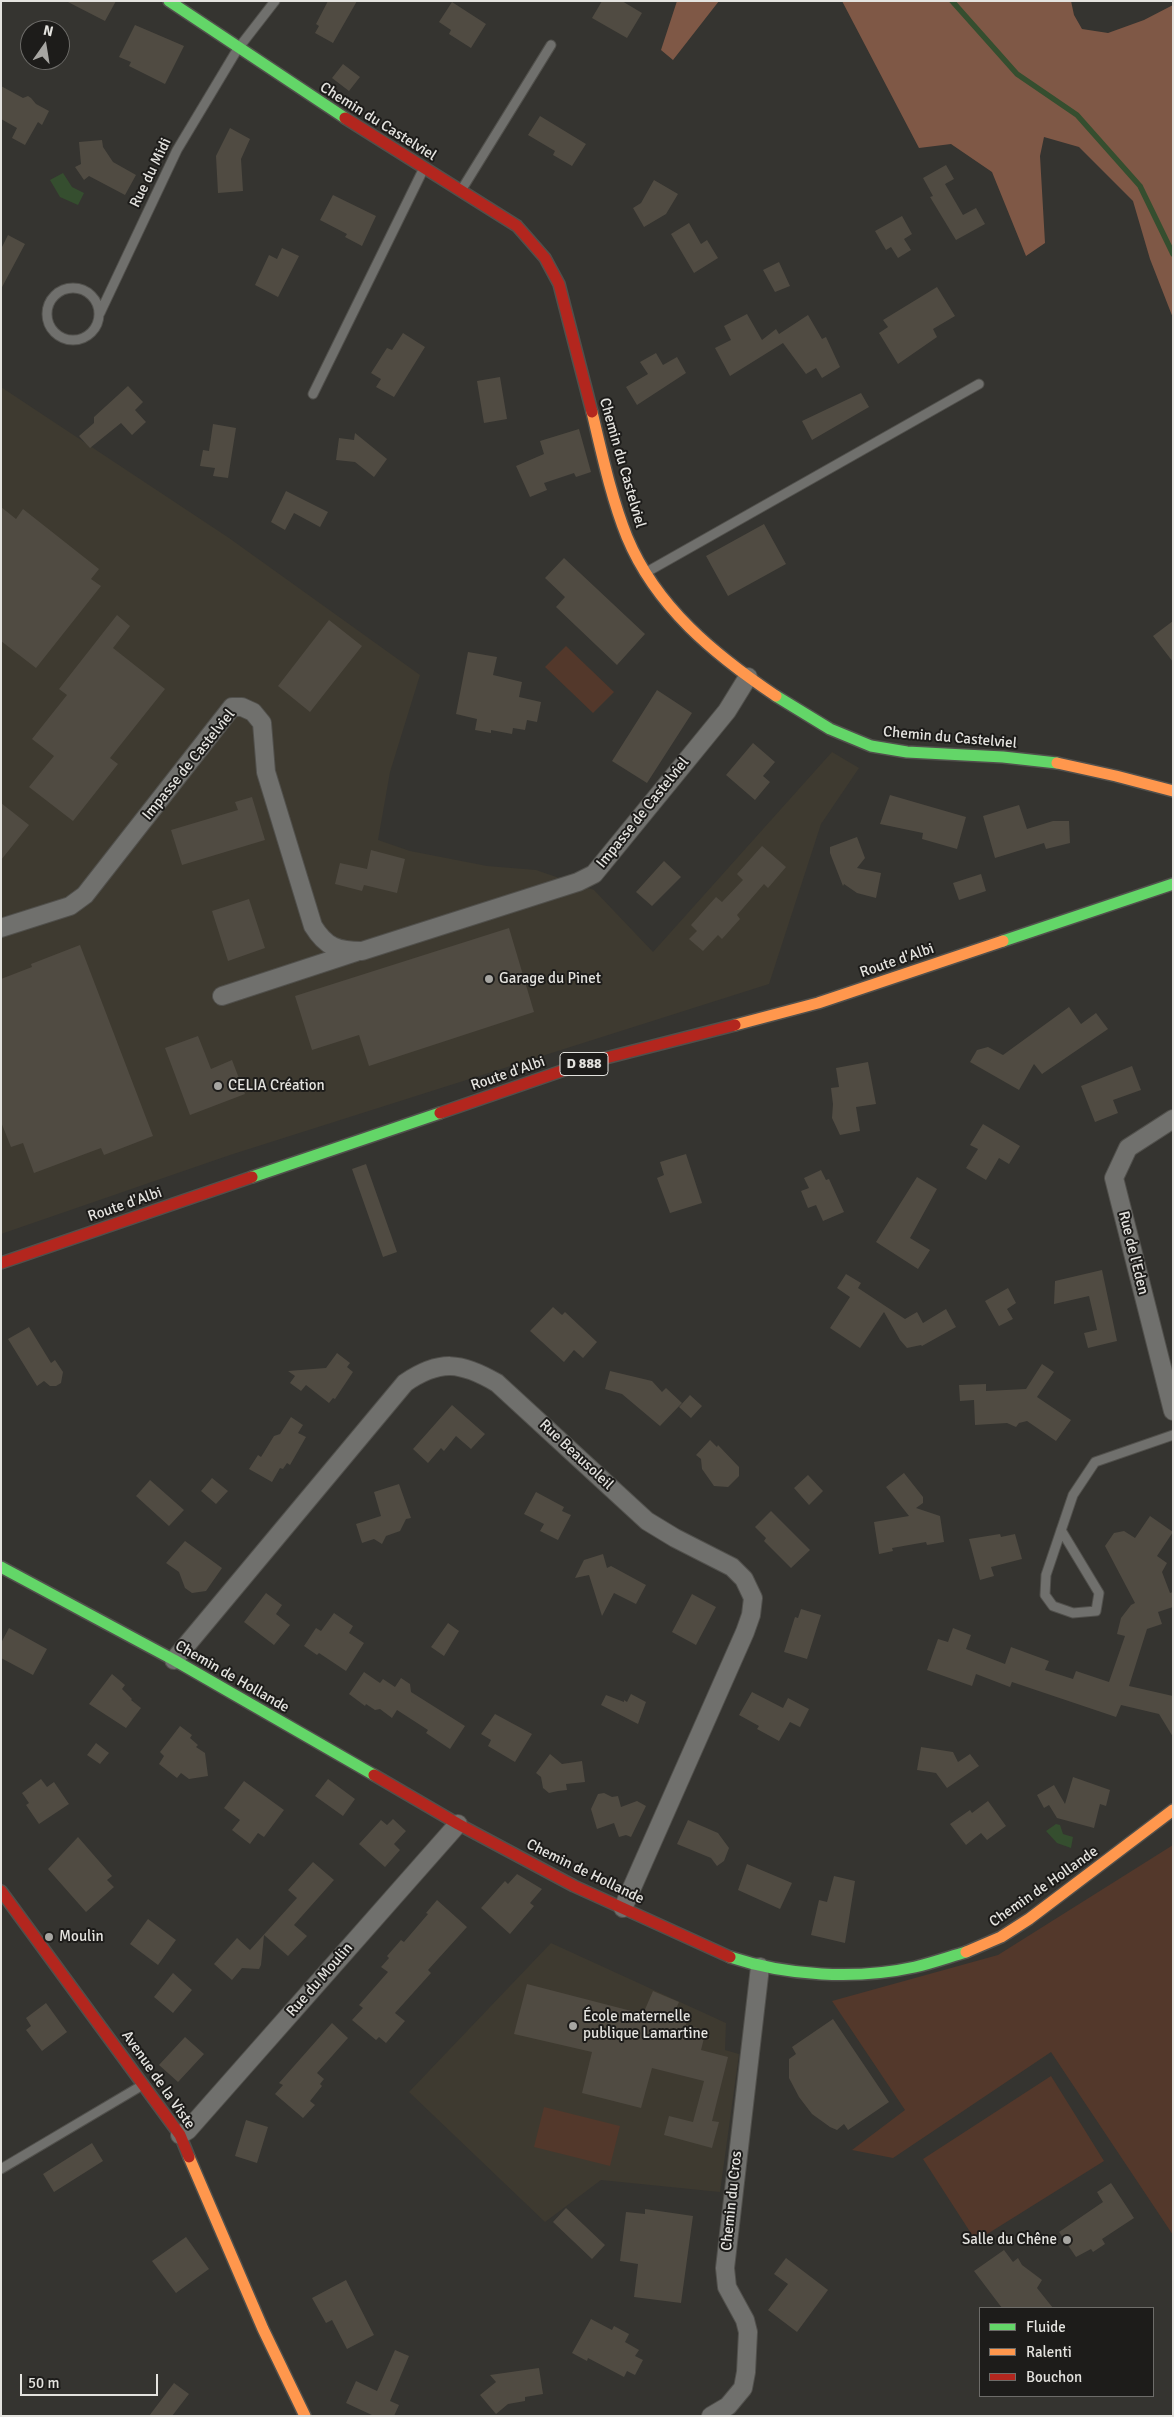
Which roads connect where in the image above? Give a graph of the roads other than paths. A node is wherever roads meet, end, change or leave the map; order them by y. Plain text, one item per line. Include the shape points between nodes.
1 (169, 1) edge
2 (275, 1) edge
3 (551, 45) dead end
4 (237, 50) junction
5 (424, 168) junction
6 (462, 190) junction
7 (100, 313) junction
8 (980, 384) dead end
9 (313, 394) dead end
10 (645, 573) junction
11 (748, 677) junction
12 (1172, 791) edge
13 (1173, 884) edge
14 (1, 928) edge
15 (362, 951) junction
16 (222, 996) dead end
17 (1173, 1119) edge
18 (1, 1263) edge
19 (1173, 1411) edge
20 (1173, 1435) edge
21 (1061, 1530) junction
22 (1, 1567) edge
23 (174, 1660) junction
24 (1173, 1810) edge
25 (458, 1824) junction
26 (1, 1891) edge
27 (623, 1908) junction
28 (760, 1967) junction
29 (144, 2084) junction
30 (180, 2135) junction
31 (1, 2169) edge
32 (305, 2416) edge
33 (711, 2416) edge

1 - 4 street, Chemin du Castelviel
2 - 4 lane, Rue du Midi
3 - 6 lane
4 - 5 street, Chemin du Castelviel
4 - 7 lane, Rue du Midi via 177,150
5 - 6 street, Chemin du Castelviel
5 - 9 lane
6 - 10 street, Chemin du Castelviel via 517,226 552,266 564,296 612,494 626,535
7 - 7 lane via 95,299 88,292 73,288 64,289 47,308 51,329 63,338 81,340 95,330
8 - 10 lane
10 - 11 street, Chemin du Castelviel via 691,627
11 - 12 street, Chemin du Castelviel via 814,721 872,746 1022,758 1107,773
11 - 15 street, Impasse de Castelviel via 727,711 594,874 578,882
13 - 18 street, Route d'Albi / D 888 via 818,1003 582,1064
14 - 15 street, Impasse de Castelviel via 70,906 85,896 232,707 242,707 253,712 262,723 266,772 313,926 321,940 333,947
15 - 16 street, Impasse de Castelviel
17 - 19 street, Rue de l'Eden via 1128,1148 1114,1178
20 - 21 lane via 1095,1462 1073,1495
21 - 21 lane via 1046,1576 1045,1595 1053,1606 1072,1613 1096,1612 1099,1593
22 - 23 street, Chemin de Hollande
23 - 25 street, Chemin de Hollande
23 - 27 street, Rue Beausoleil via 405,1383 424,1370 441,1367 463,1367 481,1374 497,1383 647,1521 732,1567 744,1580 752,1598 752,1615 745,1632
24 - 28 street, Chemin de Hollande via 1029,1919 972,1950 914,1966 868,1973 793,1973
25 - 27 street, Chemin de Hollande via 574,1886
25 - 30 street, Rue du Moulin via 195,2122
26 - 29 street, Avenue de la Viste
27 - 28 street, Chemin de Hollande via 727,1956
28 - 33 street, Chemin du Cros via 725,2268 727,2288 748,2332 746,2372 742,2388 728,2406
29 - 30 street, Avenue de la Viste
29 - 31 lane
30 - 32 street, Avenue de la Viste via 263,2329

